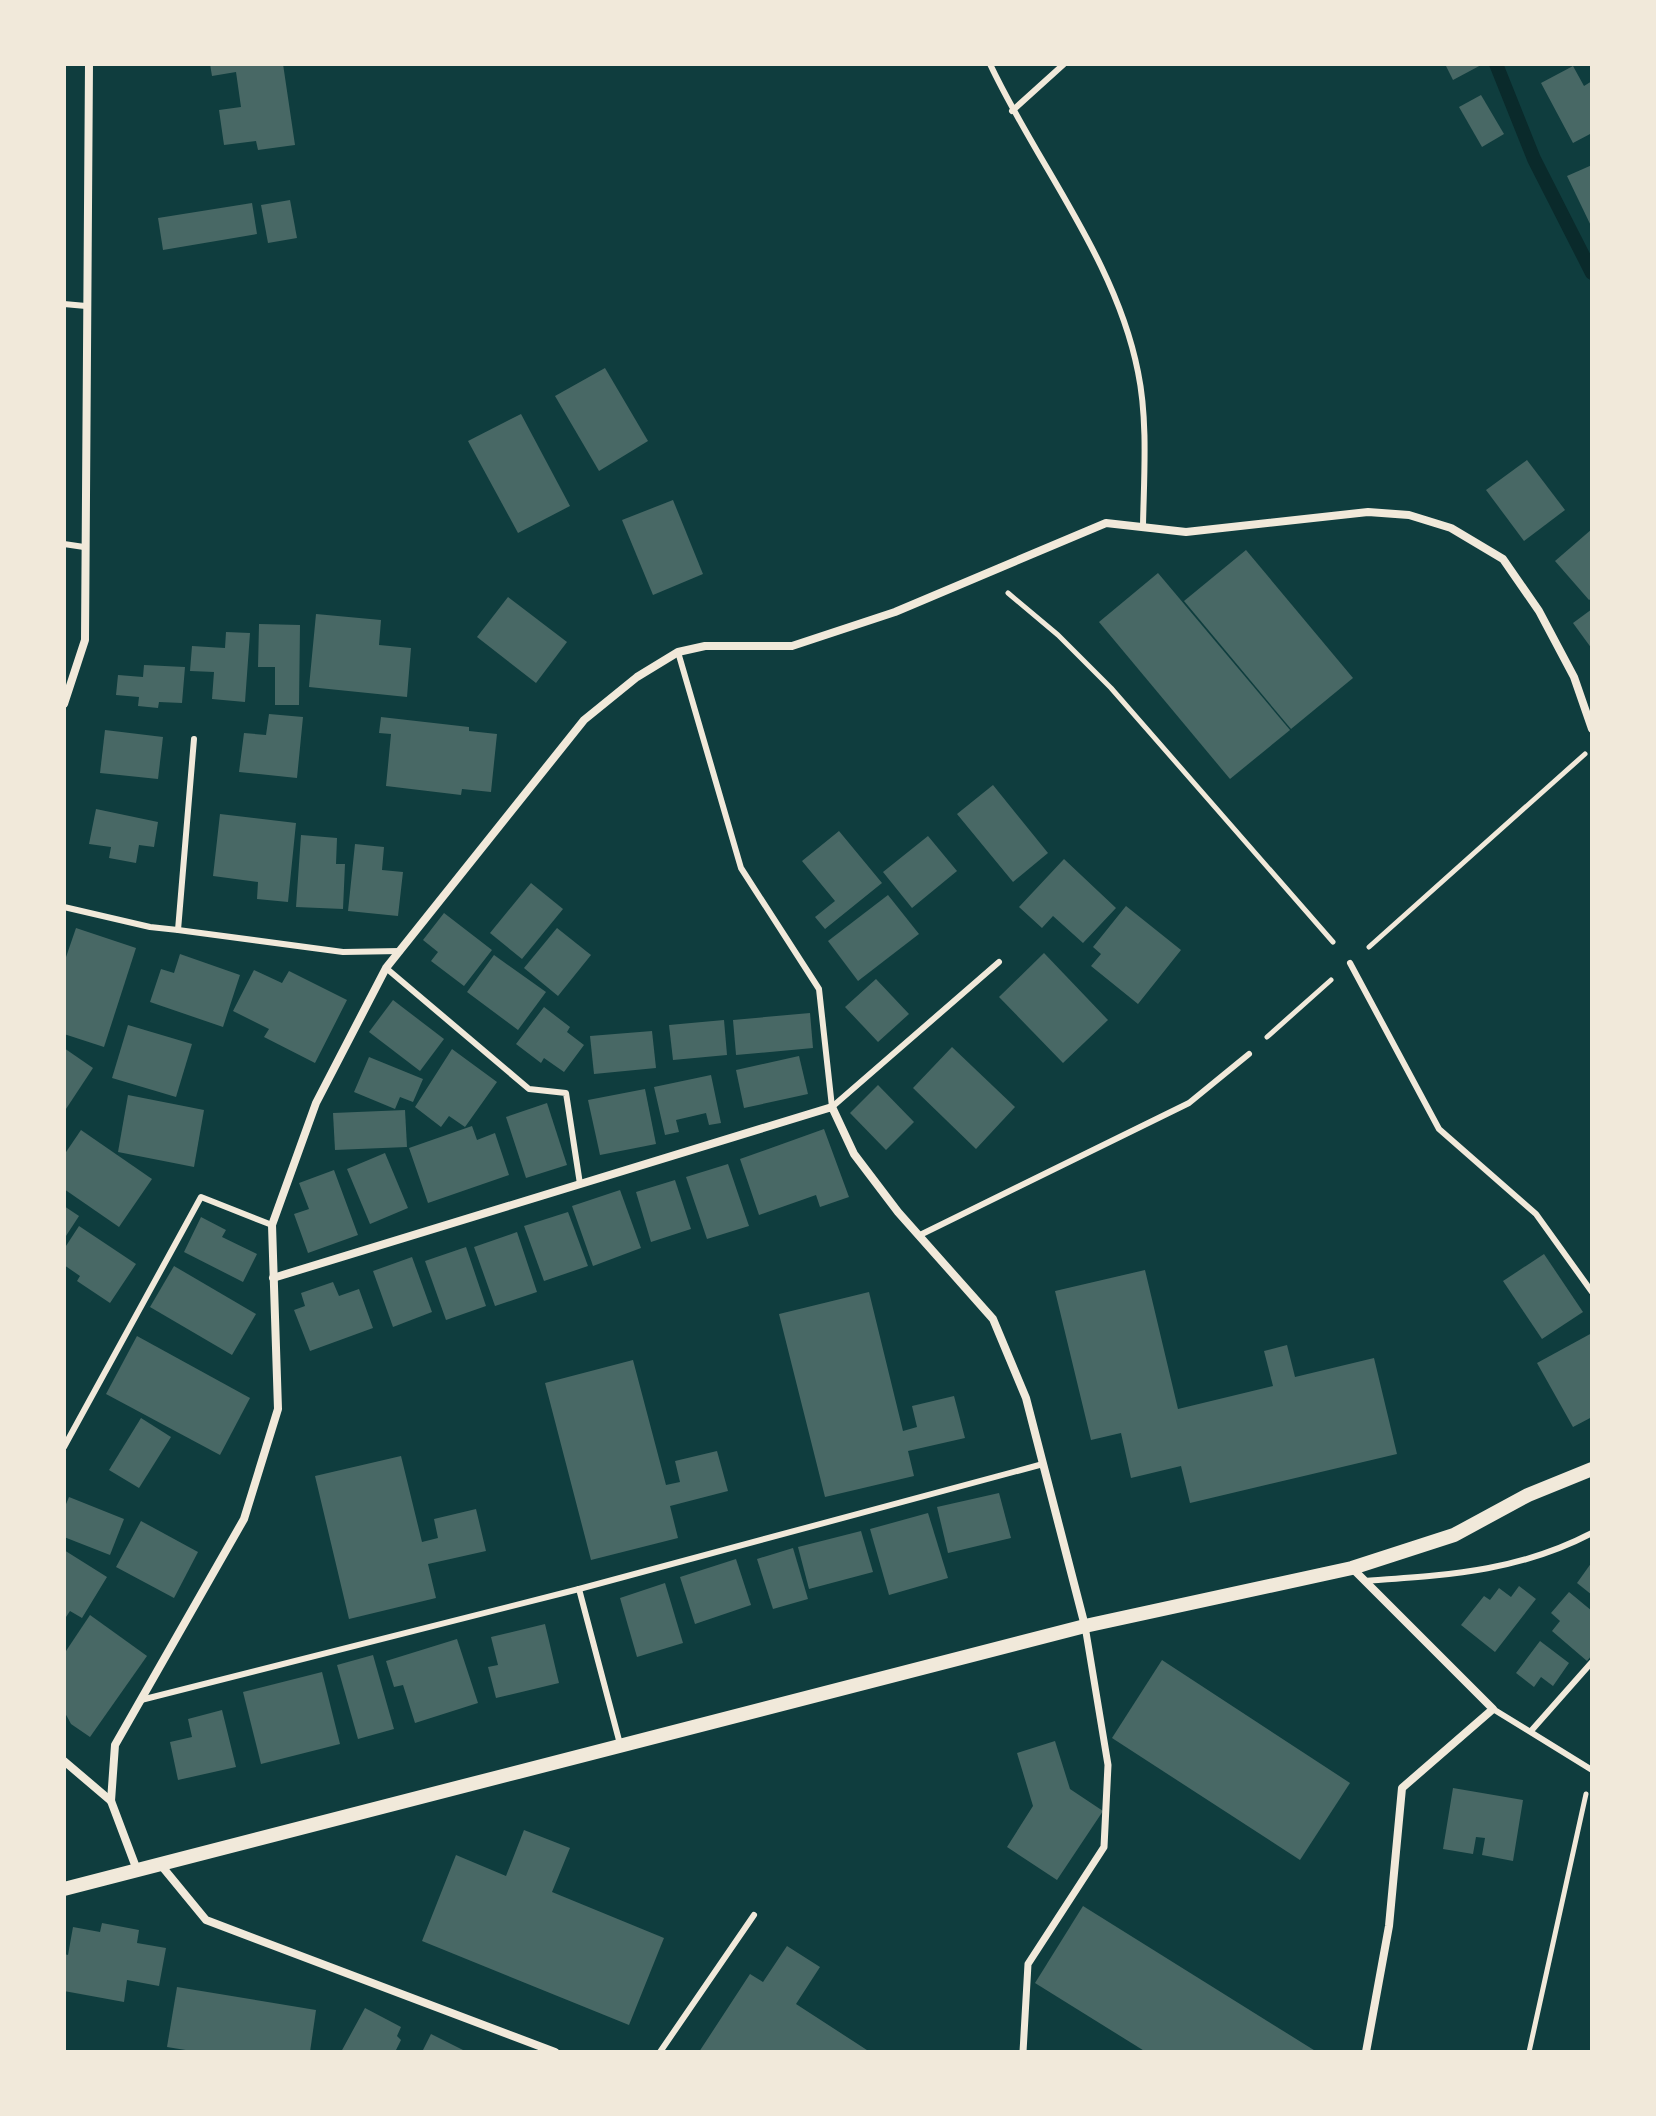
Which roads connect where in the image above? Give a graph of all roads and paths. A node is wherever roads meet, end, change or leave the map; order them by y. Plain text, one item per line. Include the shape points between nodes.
1 (89, 64) edge
2 (990, 64) edge
3 (1064, 64) edge
4 (1012, 111) junction
5 (64, 304) edge
6 (86, 306) junction
7 (1143, 525) junction
8 (64, 544) edge
9 (84, 547) junction
10 (985, 574) junction
11 (678, 652) junction
12 (64, 704) edge
13 (1592, 729) edge
14 (194, 739) dead end
15 (1592, 748) edge
16 (64, 907) edge
17 (178, 930) junction
18 (400, 951) junction
19 (999, 962) dead end
20 (1350, 963) junction
21 (386, 968) junction
22 (1282, 1024) dead end
23 (1249, 1054) dead end
24 (832, 1107) junction
25 (580, 1184) junction
26 (272, 1225) junction
27 (920, 1235) junction
28 (273, 1278) junction
29 (1592, 1292) edge
30 (64, 1447) edge
31 (1043, 1464) junction
32 (1592, 1469) edge
33 (1592, 1533) edge
34 (1352, 1568) junction
35 (1365, 1581) junction
36 (579, 1589) junction
37 (1085, 1626) junction
38 (1592, 1662) edge
39 (138, 1701) junction
40 (1493, 1709) junction
41 (1531, 1731) junction
42 (621, 1746) junction
43 (64, 1761) edge
44 (1592, 1770) edge
45 (111, 1801) junction
46 (160, 1864) junction
47 (137, 1870) junction
48 (64, 1889) edge
49 (754, 1915) dead end
50 (555, 2052) edge
51 (660, 2052) edge
52 (1023, 2052) edge
53 (1366, 2052) edge
54 (1529, 2052) edge

1 - 6 street
2 - 4 lane
3 - 4 lane
4 - 7 lane via 1110,282 1138,372
5 - 6 lane
6 - 9 street
7 - 10 street via 1106,523
7 - 13 street via 1186,532 1368,512 1409,515 1451,528 1503,559 1539,611 1574,677
8 - 9 lane
9 - 12 street via 85,640
10 - 11 street via 895,612 792,646 705,646
10 - 20 path via 1111,688
11 - 18 street via 584,720
11 - 24 lane via 741,868 819,989
14 - 17 lane
15 - 20 path
16 - 17 lane
17 - 18 lane via 343,952
18 - 21 street
19 - 24 lane
20 - 22 path
20 - 29 lane via 1439,1129 1536,1214
21 - 25 lane via 529,1089 566,1093
21 - 26 street via 316,1103
23 - 27 lane via 1189,1103
24 - 25 street
24 - 27 street via 854,1154
25 - 28 street
26 - 28 street
26 - 30 lane via 201,1197
27 - 31 street via 993,1319 1026,1398
28 - 39 street via 278,1409 244,1519
31 - 36 lane
31 - 37 street
32 - 34 street via 1528,1495 1454,1535
33 - 35 lane via 1552,1554 1484,1572
34 - 35 street
34 - 37 street
35 - 40 street
36 - 39 lane
36 - 42 lane
37 - 42 street
37 - 52 street via 1108,1765 1104,1847 1028,1964
38 - 41 lane
39 - 45 street via 115,1745
40 - 41 lane
40 - 53 street via 1402,1788 1389,1926
41 - 44 lane
42 - 46 street
43 - 45 street
44 - 54 path
45 - 47 street
46 - 47 street
46 - 50 street via 206,1920
47 - 48 street
49 - 51 lane

